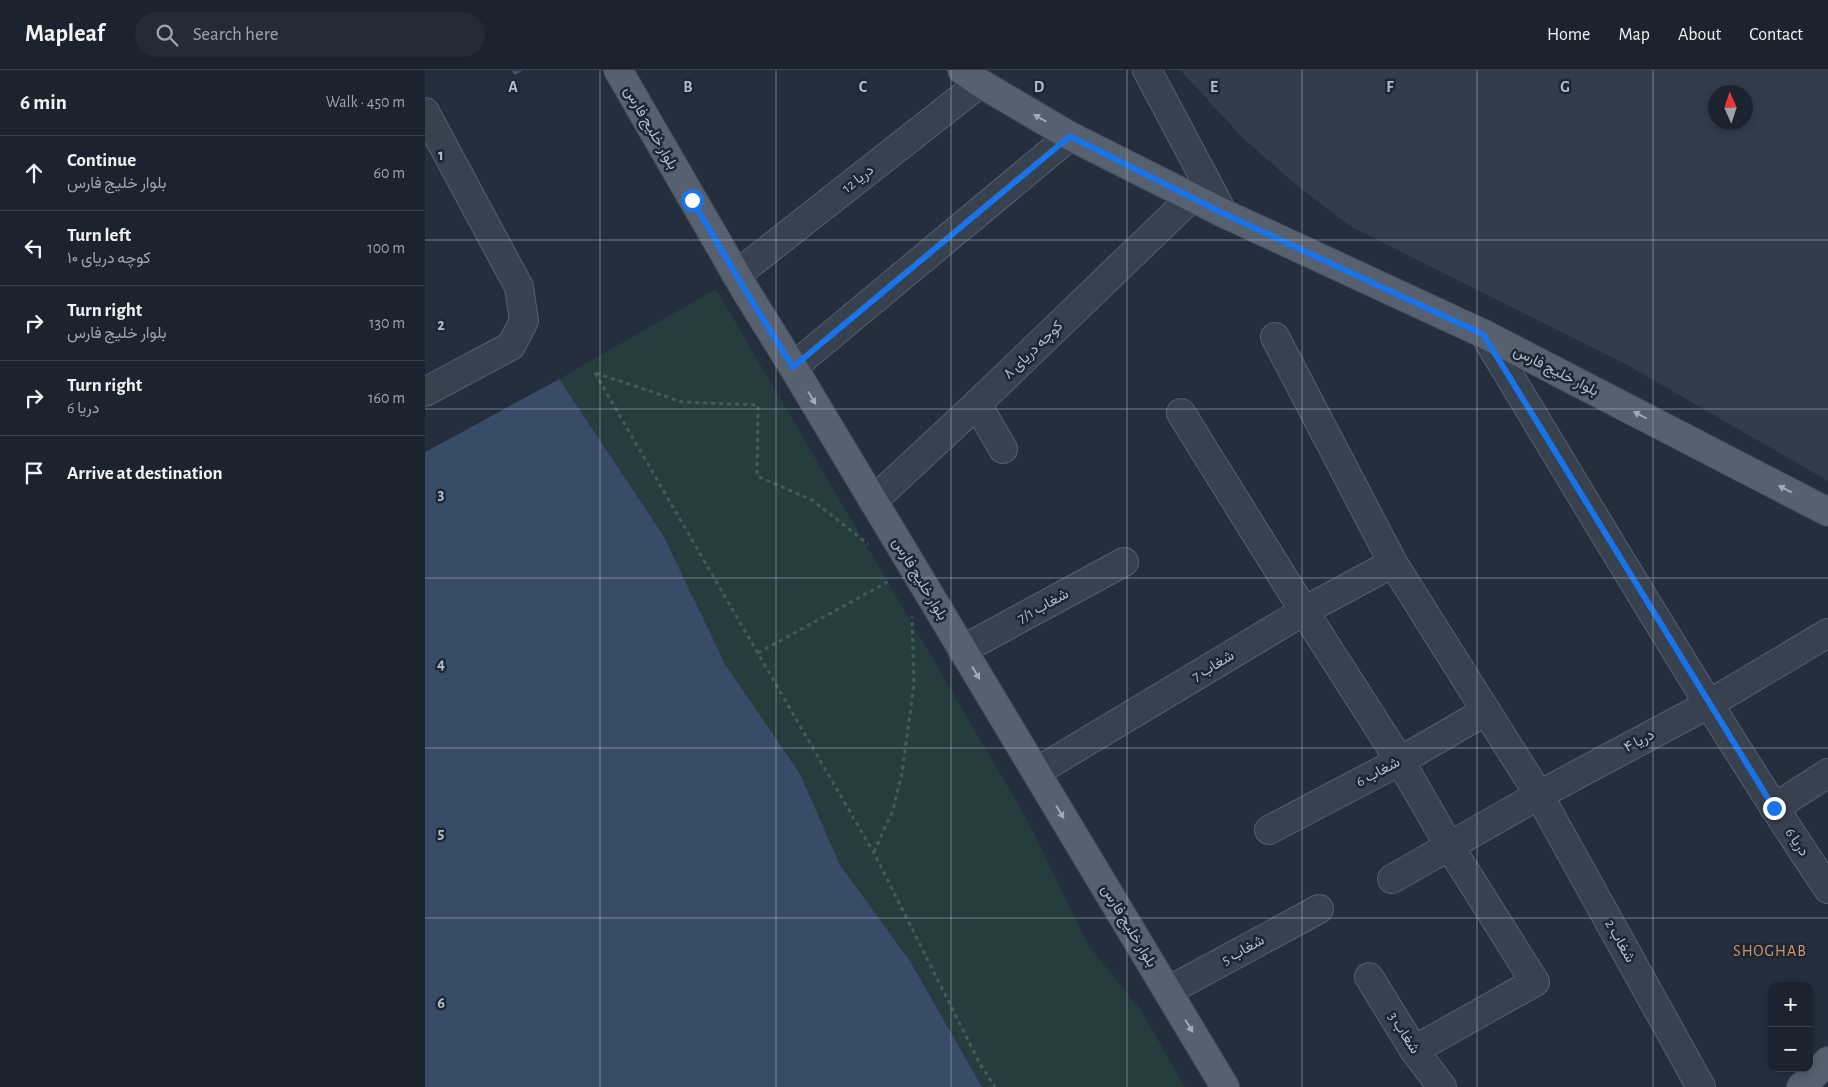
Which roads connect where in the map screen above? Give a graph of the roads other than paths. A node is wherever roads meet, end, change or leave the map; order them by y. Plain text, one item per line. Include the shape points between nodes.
1 (618, 70) edge
2 (1147, 70) edge
3 (971, 77) edge
4 (425, 112) edge
5 (1070, 136) junction
6 (1191, 198) junction
7 (1223, 213) junction
8 (736, 275) junction
9 (1483, 334) junction
10 (1275, 337) dead end
11 (793, 367) junction
12 (425, 392) edge
13 (977, 404) junction
14 (1181, 413) dead end
15 (1003, 449) dead end
16 (873, 501) junction
17 (1828, 512) edge
18 (1124, 562) dead end
19 (1393, 563) junction
20 (1304, 611) junction
21 (1828, 633) edge
22 (962, 650) junction
23 (1709, 704) junction
24 (1486, 711) junction
25 (1400, 761) junction
26 (1036, 772) junction
27 (1828, 772) edge
28 (1539, 795) junction
29 (1774, 808) junction
30 (1269, 830) dead end
31 (1450, 848) junction
32 (1392, 879) dead end
33 (1828, 888) edge
34 (1319, 908) dead end
35 (1369, 977) dead end
36 (1168, 991) junction
37 (1414, 1050) junction
38 (1828, 1061) edge
39 (1225, 1087) edge
40 (1442, 1087) edge
41 (1701, 1087) edge
42 (1801, 1087) edge

1 - 8 main road, بلوار خلیج ‌فارس
2 - 7 street
5 -> 3 main road, بلوار خلیج‌ فارس
3 - 8 street, دریا 12
4 - 12 street via 519,287 523,321 511,346
5 - 6 main road, بلوار خلیج‌ فارس
5 - 11 street
6 - 7 main road, بلوار خلیج‌ فارس
6 - 13 street, کوچه دریای ۸
7 - 9 main road, بلوار خلیج‌ فارس
8 - 11 main road, بلوار خلیج ‌فارس
17 -> 9 main road, بلوار خلیج‌ فارس
9 - 23 street, دریا 6
10 - 19 street, شغاب 2
11 -> 16 main road, بلوار خلیج ‌فارس
13 - 15 street
13 - 16 street, کوچه دریای ۸
14 - 20 street
16 - 22 main road, بلوار خلیج ‌فارس
18 - 22 street, شغاب 7/1
19 - 20 street, شغاب 7
19 - 24 street, شغاب 2
20 - 25 street
20 - 26 street, شغاب 7
21 - 23 street, دریا ۴
22 -> 26 main road, بلوار خلیج ‌فارس
23 - 28 street, دریا ۴
23 - 29 street, دریا 6
24 - 25 street, شغاب 6
24 - 28 street, شغاب 2
25 - 30 street, شغاب 6
25 - 31 street
26 -> 36 main road, بلوار خلیج ‌فارس
27 - 29 street
28 - 31 street, دریا ۴
28 - 41 street, شغاب 2
29 - 33 street, دریا 6
31 - 32 street, دریا ۴
31 - 37 street via 1535,982
34 - 36 street, شغاب 5
35 - 37 street, شغاب 3
36 -> 39 main road, بلوار خلیج ‌فارس
37 - 40 street, شغاب 3
38 - 42 main road

